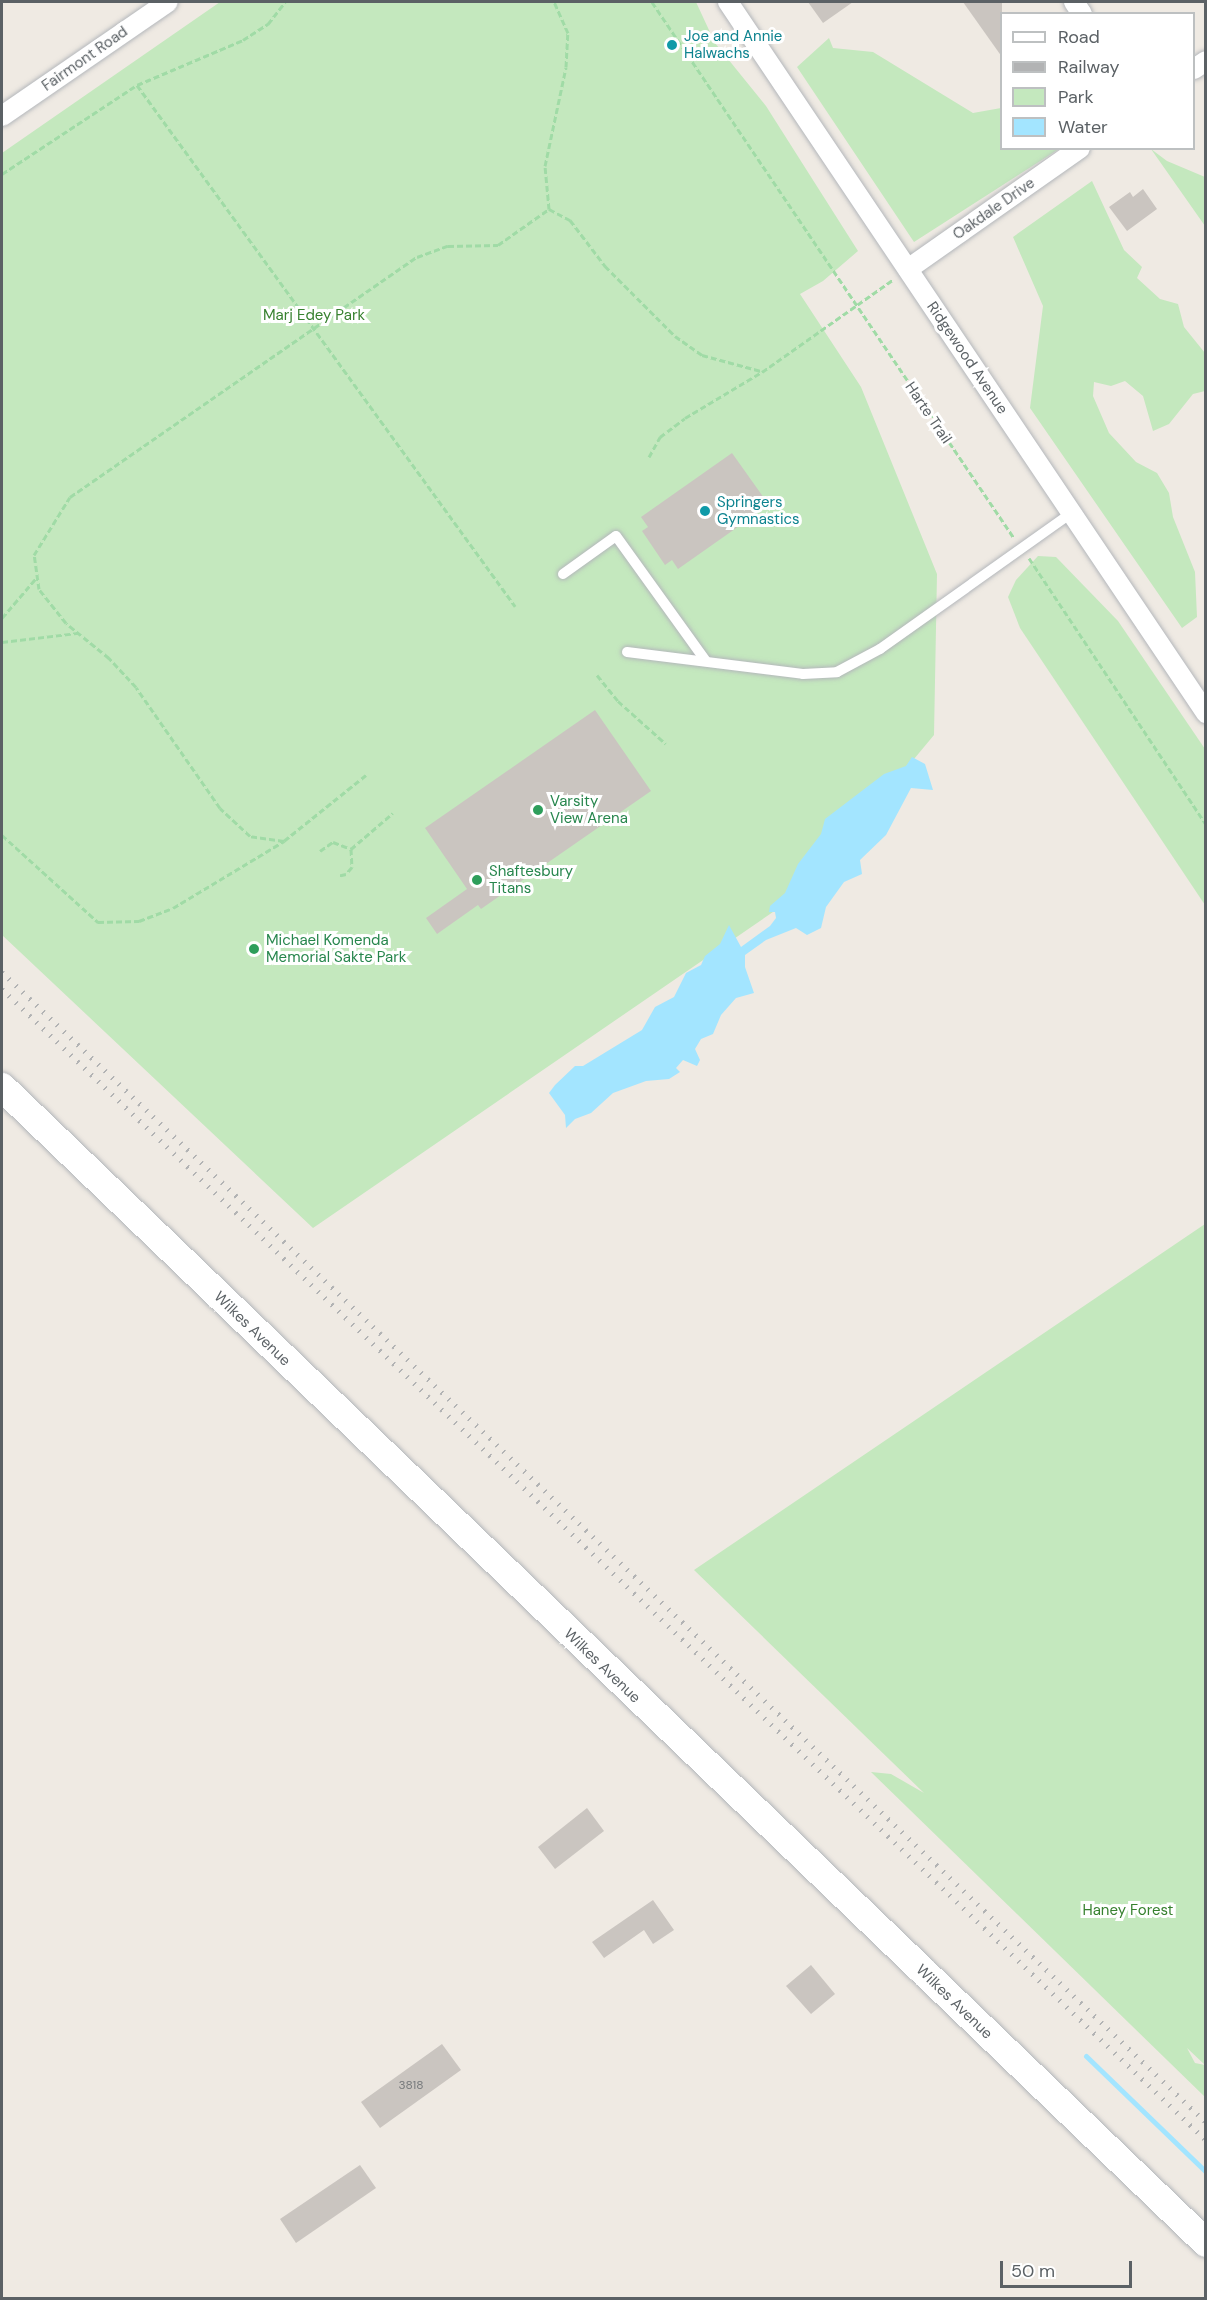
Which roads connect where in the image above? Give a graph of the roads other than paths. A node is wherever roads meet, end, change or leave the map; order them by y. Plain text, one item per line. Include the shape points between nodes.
1 (168, 2) edge
2 (728, 2) edge
3 (2, 116) edge
4 (1077, 150) edge
5 (908, 269) junction
6 (1070, 514) junction
7 (563, 574) dead end
8 (627, 652) dead end
9 (705, 660) junction
10 (1206, 713) edge
11 (2, 1087) edge
12 (1206, 2243) edge

1 - 3 street, Fairmont Road
2 - 5 street, Ridgewood Avenue
4 - 5 street, Oakdale Drive
5 - 6 street, Ridgewood Avenue
6 - 9 lane via 880,649 837,672 803,674
6 - 10 street, Ridgewood Avenue
7 - 9 lane via 616,536
8 - 9 lane
11 - 12 main road, Wilkes Avenue

